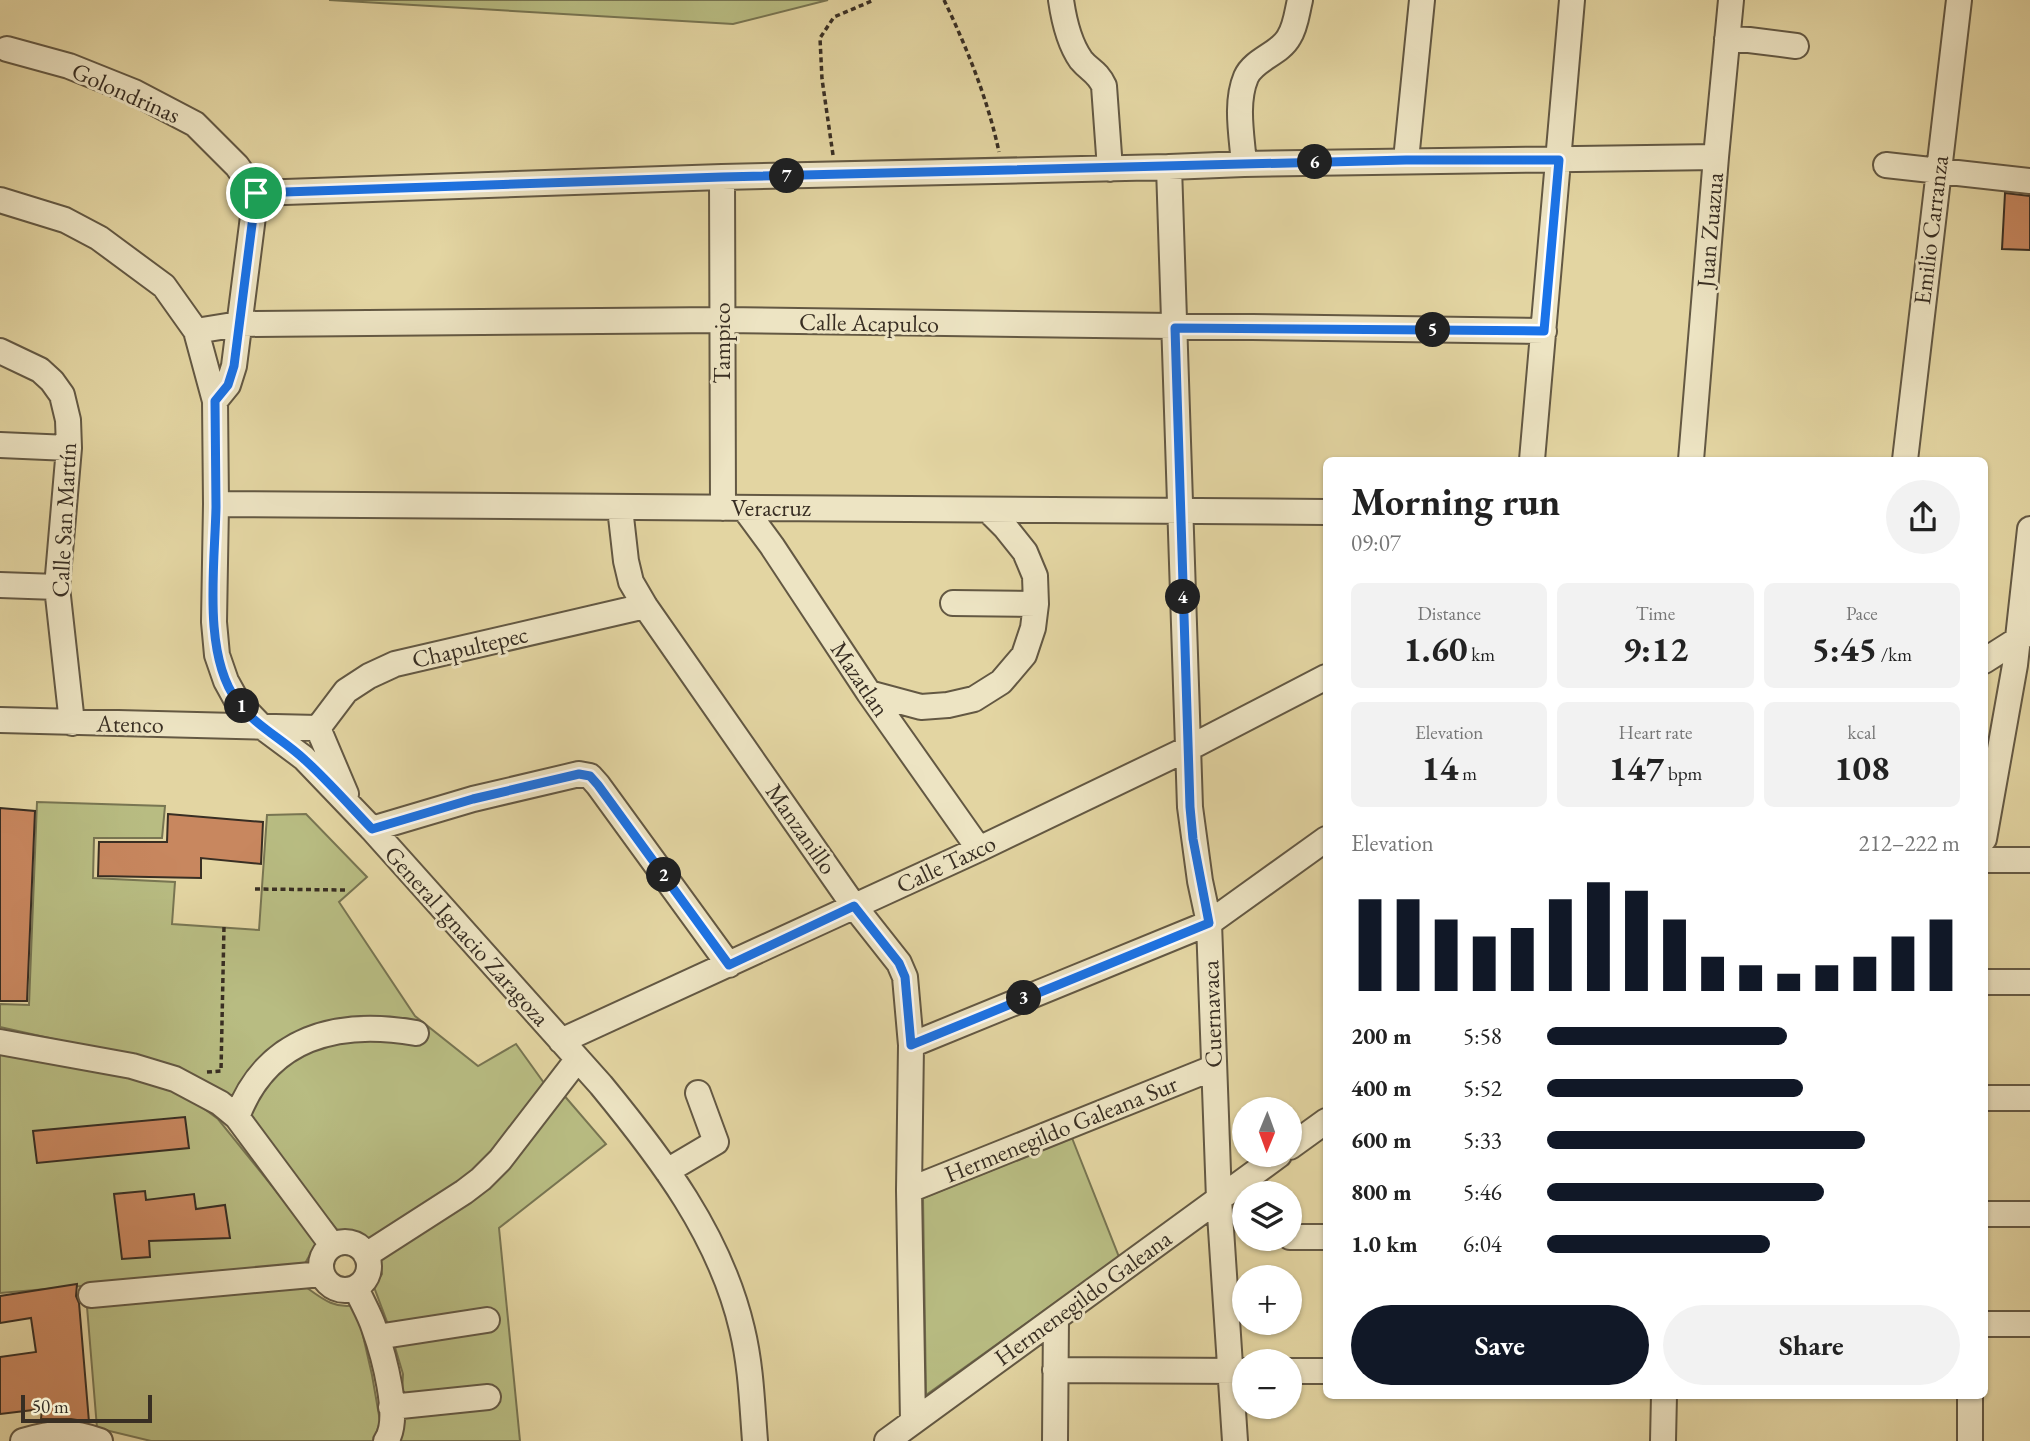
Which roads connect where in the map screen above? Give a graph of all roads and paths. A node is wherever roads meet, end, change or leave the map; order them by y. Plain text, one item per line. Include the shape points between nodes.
1 (874, 0) edge
2 (944, 0) edge
3 (1061, 0) edge
4 (1300, 0) edge
5 (1422, 0) edge
6 (1572, 0) edge
7 (1731, 0) edge
8 (1959, 0) edge
9 (1727, 39) junction
10 (1796, 46) dead end
11 (7, 49) dead end
12 (1716, 157) junction
13 (1406, 160) junction
14 (1559, 160) junction
15 (1244, 164) junction
16 (1886, 165) dead end
17 (1169, 167) junction
18 (1110, 169) junction
19 (1003, 171) junction
20 (1938, 171) junction
21 (836, 175) junction
22 (722, 177) junction
23 (2030, 181) edge
24 (256, 193) junction
25 (1, 202) edge
26 (722, 320) junction
27 (239, 324) junction
28 (1175, 328) junction
29 (196, 331) junction
30 (1544, 331) junction
31 (0, 351) edge
32 (215, 401) junction
33 (0, 445) edge
34 (69, 448) junction
35 (1532, 457) edge
36 (1691, 457) edge
37 (1905, 457) edge
38 (216, 504) junction
39 (620, 508) junction
40 (733, 508) junction
41 (988, 510) junction
42 (1180, 511) junction
43 (1323, 512) edge
44 (2030, 529) edge
45 (0, 585) edge
46 (57, 587) junction
47 (953, 603) dead end
48 (1036, 604) junction
49 (645, 606) junction
50 (2024, 636) edge
51 (1988, 658) edge
52 (1323, 679) edge
53 (869, 693) junction
54 (0, 720) edge
55 (72, 723) junction
56 (261, 726) junction
57 (318, 727) junction
58 (1187, 749) junction
59 (352, 807) junction
60 (1988, 819) edge
61 (372, 829) junction
62 (1323, 841) edge
63 (979, 849) junction
64 (1988, 860) edge
65 (2030, 860) edge
66 (255, 889) dead end
67 (348, 890) dead end
68 (854, 906) junction
69 (1209, 923) junction
70 (224, 926) dead end
71 (729, 965) junction
72 (1988, 982) edge
73 (2030, 982) edge
74 (416, 1033) dead end
75 (0, 1042) edge
76 (911, 1045) junction
77 (569, 1050) junction
78 (1213, 1068) junction
79 (201, 1093) junction
80 (698, 1093) dead end
81 (1988, 1098) edge
82 (2030, 1098) edge
83 (236, 1117) junction
84 (1323, 1123) edge
85 (1302, 1138) edge
86 (1263, 1167) edge
87 (667, 1171) junction
88 (909, 1190) junction
89 (1219, 1199) junction
90 (1988, 1214) edge
91 (2030, 1214) edge
92 (1232, 1233) edge
93 (1302, 1237) edge
94 (1323, 1237) edge
95 (332, 1245) junction
96 (1233, 1251) edge
97 (366, 1255) junction
98 (322, 1275) junction
99 (356, 1289) junction
100 (91, 1295) dead end
101 (1056, 1318) junction
102 (487, 1320) dead end
103 (1988, 1324) edge
104 (2030, 1324) edge
105 (377, 1337) junction
106 (1236, 1349) edge
107 (1055, 1370) junction
108 (1232, 1371) edge
109 (1302, 1371) edge
110 (1323, 1371) edge
111 (488, 1397) dead end
112 (1664, 1399) edge
113 (1970, 1399) edge
114 (391, 1408) junction
115 (1236, 1419) edge
116 (913, 1422) junction
117 (23, 1441) edge
118 (100, 1441) edge
119 (386, 1441) edge
120 (755, 1441) edge
121 (887, 1441) edge
122 (1055, 1441) edge
123 (1235, 1441) edge
124 (1663, 1441) edge
125 (1970, 1441) edge

1 - 21 path via 834,17 820,38
2 - 19 path via 991,119
3 - 18 street via 1064,24 1075,49 1104,86
4 - 15 street via 1289,39 1260,61 1244,82
5 - 13 street
6 - 14 street
7 - 9 street, Juan Zuazua
8 - 20 street, Emilio Carranza
9 - 10 street
9 - 12 street, Juan Zuazua
11 - 24 street, Golondrinas via 69,66 134,92 195,124 237,166
12 - 14 street
12 - 36 street, Juan Zuazua
13 - 14 street
13 - 15 street
14 - 30 street
15 - 17 street
16 - 20 street
17 - 18 street
17 - 28 street, Cuernavaca
18 - 19 street
19 - 21 street
20 - 23 street
20 - 37 street, Emilio Carranza
21 - 22 street
22 - 24 street
22 - 26 street, Tampico
24 - 27 street
25 - 29 street via 65,220 99,238 164,286
26 - 27 street, Calle Acapulco
26 - 28 street, Calle Acapulco
26 - 40 street, Tampico
27 - 29 street, Calle Acapulco
27 - 32 street via 232,376
28 - 30 street, Calle Acapulco
28 - 42 street, Cuernavaca
29 - 32 street, General Ignacio Zaragoza
30 - 35 street
31 - 34 street, Calle San Martín via 40,370 62,395
32 - 38 street, General Ignacio Zaragoza
33 - 34 street
34 - 46 street, Calle San Martín
38 - 39 street, Veracruz
38 - 56 street, General Ignacio Zaragoza via 217,655 237,701
39 - 40 street, Veracruz
39 - 49 street, Manzanillo via 631,582
40 - 41 street, Veracruz
40 - 53 street, Mazatlan via 772,546
41 - 42 street, Veracruz
41 - 48 street via 1025,552 1035,576
42 - 43 street, Veracruz
42 - 58 street, Cuernavaca
44 - 50 street
45 - 46 street
46 - 55 street, Calle San Martín
47 - 48 street
48 - 53 street via 1024,655 1001,682 974,699 921,707
49 - 57 street, Chapultepec via 395,664 346,691
49 - 68 street, Manzanillo
50 - 51 street
50 - 60 street
52 - 58 street, Calle Taxco
53 - 63 street, Mazatlan
54 - 55 street, Atenco
55 - 56 street, Atenco
56 - 57 street
56 - 59 street, General Ignacio Zaragoza via 304,758
57 - 59 street
58 - 63 street, Calle Taxco
58 - 69 street, Cuernavaca via 1193,839
59 - 61 street, General Ignacio Zaragoza
61 - 71 street via 473,799 579,774 590,776
61 - 77 street, General Ignacio Zaragoza
62 - 69 street
63 - 68 street, Calle Taxco
64 - 65 street
66 - 67 path
68 - 71 street, Calle Taxco
68 - 76 street, Manzanillo via 905,977
69 - 76 street
69 - 78 street, Cuernavaca
70 - 79 path via 221,1071 202,1072
71 - 77 street, Calle Taxco
72 - 73 street
74 - 83 street via 349,1029 310,1038 273,1060 253,1084
75 - 79 street via 132,1066 175,1079
76 - 88 street, Manzanillo
77 - 87 street, General Ignacio Zaragoza via 629,1118
77 - 97 street via 500,1160 464,1192
78 - 88 street, Hermenegildo Galeana Sur
78 - 89 street, Cuernavaca
79 - 83 street
80 - 87 street via 716,1142
81 - 82 street
83 - 95 street
84 - 85 street
86 - 89 street, Hermenegildo Galeana
87 - 120 street, General Ignacio Zaragoza via 713,1248 742,1328
88 - 116 street, Manzanillo
89 - 92 street, Cuernavaca
89 - 101 street, Hermenegildo Galeana
90 - 91 street
93 - 94 street
95 - 97 street via 347,1242 362,1248
95 - 98 street via 322,1258
96 - 106 street, Cuernavaca
97 - 99 street via 369,1270
98 - 99 street via 339,1290
98 - 100 street
99 - 105 street
101 - 107 street
101 - 116 street, Hermenegildo Galeana
102 - 105 street
103 - 104 street
105 - 114 street
107 - 108 street
107 - 122 street
109 - 110 street
111 - 114 street
112 - 124 street
113 - 125 street
114 - 119 street
115 - 123 street, Cuernavaca
116 - 121 street, Hermenegildo Galeana
117 - 118 street via 70,1432

